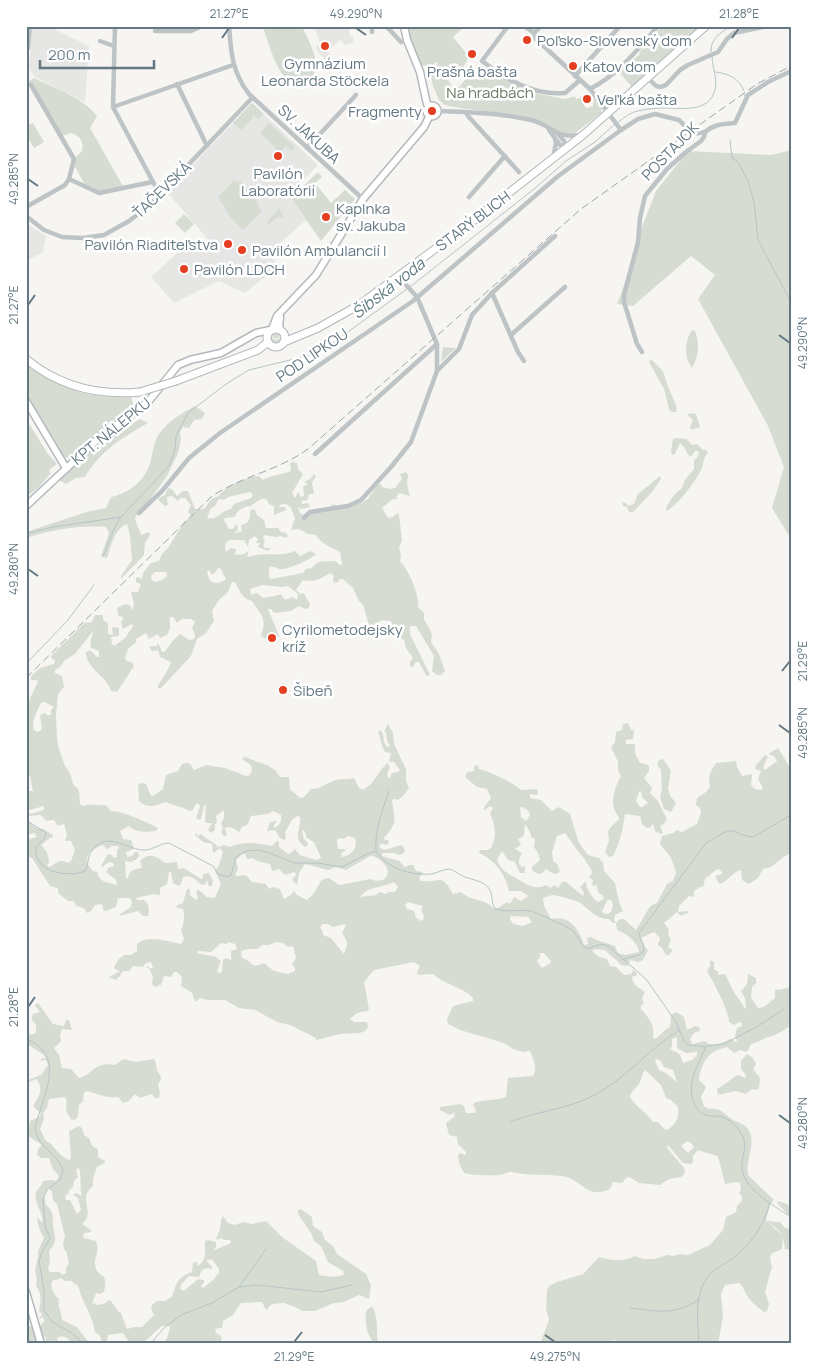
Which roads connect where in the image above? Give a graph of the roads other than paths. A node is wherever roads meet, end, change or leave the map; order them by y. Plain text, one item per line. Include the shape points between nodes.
1 (30, 26) edge
2 (115, 26) edge
3 (202, 26) edge
4 (229, 26) edge
5 (386, 26) edge
6 (404, 26) edge
7 (508, 26) edge
8 (524, 26) edge
9 (541, 26) edge
10 (620, 26) edge
11 (658, 26) edge
12 (706, 26) edge
13 (767, 26) edge
14 (155, 31) dead end
15 (534, 33) junction
16 (100, 41) dead end
17 (402, 42) dead end
18 (114, 46) junction
19 (26, 50) edge
20 (233, 64) junction
21 (791, 71) edge
22 (575, 76) junction
23 (648, 78) junction
24 (580, 80) junction
25 (178, 84) junction
26 (31, 85) dead end
27 (590, 89) junction
28 (356, 95) dead end
29 (252, 98) junction
30 (430, 106) junction
31 (113, 107) junction
32 (438, 111) junction
33 (466, 112) junction
34 (430, 115) junction
35 (610, 115) junction
36 (620, 128) junction
37 (705, 132) junction
38 (555, 135) junction
39 (583, 135) junction
40 (207, 146) junction
41 (567, 147) junction
42 (306, 148) junction
43 (505, 156) junction
44 (553, 158) junction
45 (520, 172) dead end
46 (69, 179) junction
47 (152, 182) junction
48 (160, 195) junction
49 (469, 197) dead end
50 (363, 200) junction
51 (26, 207) edge
52 (26, 216) edge
53 (554, 236) dead end
54 (399, 277) junction
55 (565, 286) dead end
56 (492, 293) junction
57 (416, 298) junction
58 (276, 330) junction
59 (298, 335) junction
60 (511, 335) junction
61 (251, 336) junction
62 (269, 342) junction
63 (284, 342) junction
64 (437, 344) junction
65 (642, 352) dead end
66 (26, 359) edge
67 (524, 361) dead end
68 (437, 371) junction
69 (26, 401) edge
70 (315, 454) dead end
71 (66, 468) junction
72 (26, 506) edge
73 (139, 513) dead end
74 (304, 518) dead end
75 (26, 1292) edge
76 (41, 1344) edge

1 - 19 street
2 - 18 street
3 - 14 street via 191,31
4 - 20 street, SV. JAKUBA
5 - 17 street
6 - 30 street
7 - 24 street via 482,61 512,81 540,92 565,93
8 - 15 street
9 - 15 street
10 - 22 street
11 - 27 street via 625,63
12 - 23 main road, STARÝ BLICH
13 - 23 street via 734,34 718,52 688,64 660,88
15 - 22 street via 537,40
16 - 18 street
18 - 31 street
20 - 25 street
20 - 29 street, SV. JAKUBA
21 - 37 street, POSTAJOK via 748,95 736,123 721,124
22 - 24 street
23 - 35 main road, STARÝ BLICH
24 - 27 street
25 - 31 street
25 - 40 street
26 - 46 street via 74,159
27 - 35 street
28 - 42 street
29 - 40 street, ŤAČEVSKÁ
29 - 42 street, SV. JAKUBA
30 - 32 street via 435,106
30 - 34 street via 427,112
31 - 47 street
32 - 33 street
32 - 34 street
33 - 38 street via 539,122
33 - 43 street
34 - 50 street via 424,127
35 - 36 street
35 - 39 main road, STARÝ BLICH
36 - 37 street, POD LIPKOU via 643,116 655,114 680,120 694,134
36 - 57 street, POD LIPKOU via 557,177
37 - 65 street, POSTAJOK via 701,141 678,158 645,196 638,242 624,296
38 - 39 street
38 - 41 street
38 - 44 street
39 - 41 main road, STARÝ BLICH
40 - 48 street, ŤAČEVSKÁ
41 - 44 main road, STARÝ BLICH
42 - 50 street, SV. JAKUBA
43 - 45 street
43 - 49 street
44 - 54 main road, STARÝ BLICH
46 - 47 street, ŤAČEVSKÁ via 99,193
46 - 51 street via 65,185
47 - 48 street
48 - 52 street, ŤAČEVSKÁ via 129,221 104,235 62,237 44,230
50 - 58 street via 316,275 281,311
53 - 56 street
54 - 57 street
54 - 59 main road, STARÝ BLICH via 341,316
55 - 60 street
56 - 60 street
56 - 68 street via 472,315 459,349
57 - 64 street
57 - 73 street, POD LIPKOU via 220,433 189,458
58 - 59 main road, STARÝ BLICH
58 - 61 street, KPT. NÁLEPKU via 261,331
58 - 62 main road
58 - 63 main road
59 - 63 main road, STARÝ BLICH
60 - 67 street
61 - 62 street via 258,334
61 - 71 street, KPT. NÁLEPKU via 221,353 178,365 141,408 100,437
62 - 63 main road, STARÝ BLICH via 280,346
62 - 66 main road, bridge via 258,350 176,381 140,392 113,394 85,389 51,376
64 - 68 street
64 - 70 street
68 - 74 street via 411,442 391,468 361,500 348,506 310,512
69 - 71 street
71 - 72 street, KPT. NÁLEPKU
75 - 76 street

